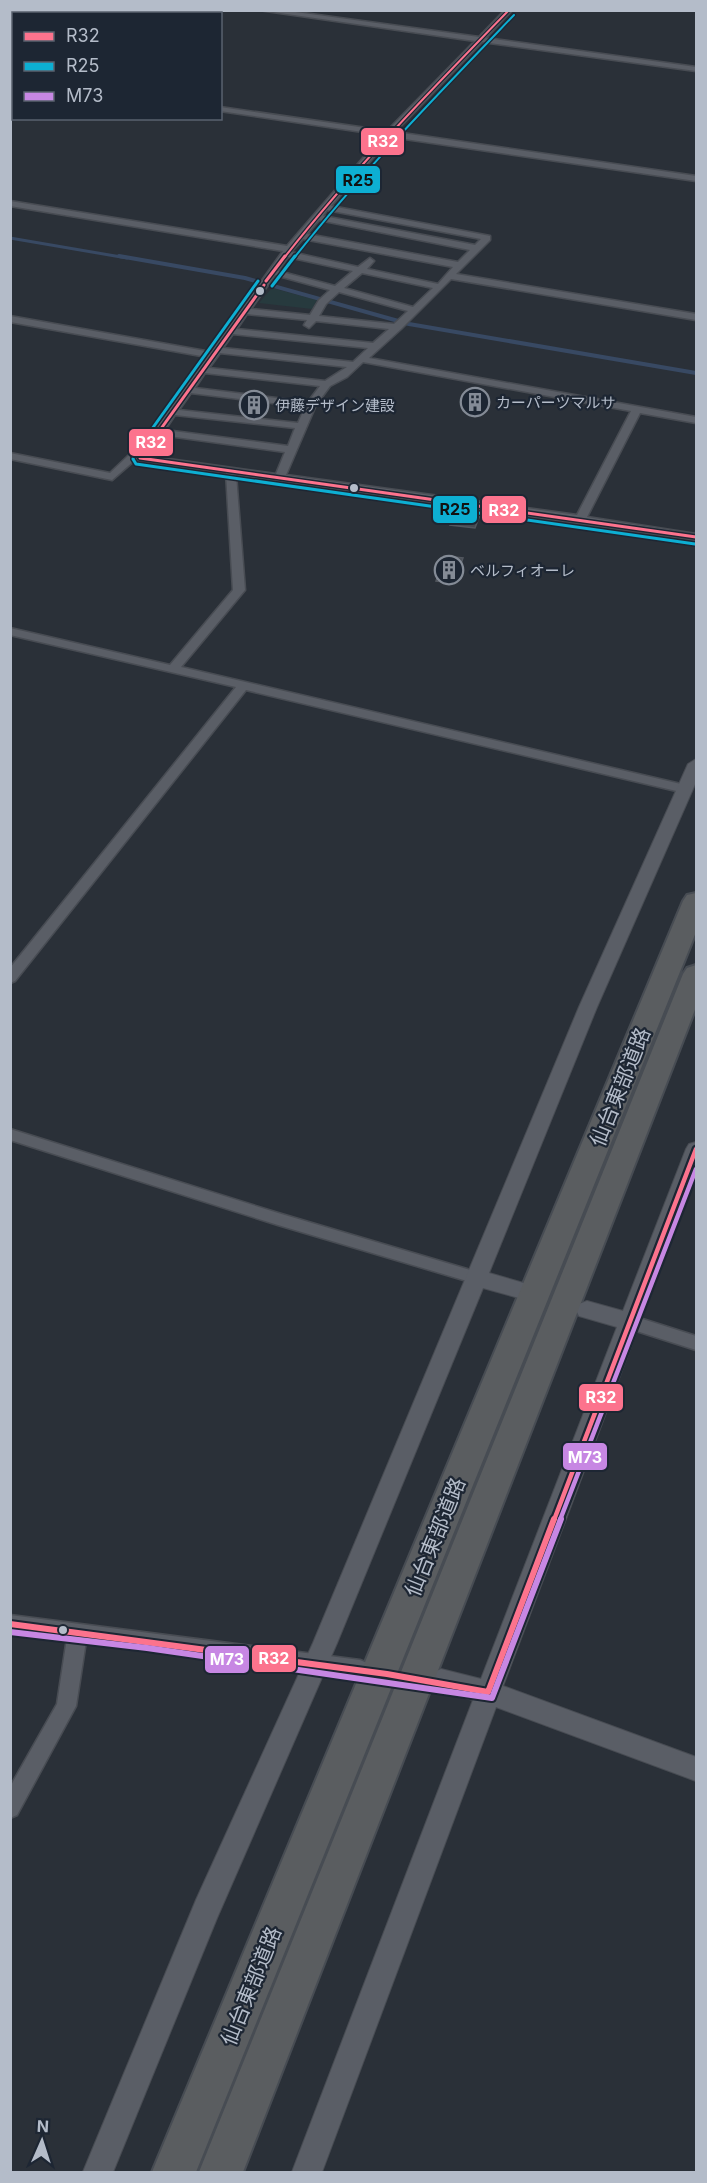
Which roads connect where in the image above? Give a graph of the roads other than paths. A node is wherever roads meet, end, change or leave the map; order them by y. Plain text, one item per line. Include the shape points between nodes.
1 (262, 10) edge
2 (509, 10) edge
3 (480, 40) junction
4 (696, 69) edge
5 (222, 109) edge
6 (389, 134) junction
7 (696, 179) edge
8 (10, 203) edge
9 (324, 207) junction
10 (316, 217) junction
11 (303, 236) junction
12 (476, 248) junction
13 (288, 252) junction
14 (370, 261) dead end
15 (459, 266) junction
16 (358, 269) junction
17 (273, 272) junction
18 (449, 276) junction
19 (440, 287) junction
20 (336, 289) junction
21 (246, 310) junction
22 (414, 310) junction
23 (696, 317) edge
24 (10, 318) edge
25 (313, 319) junction
26 (401, 323) junction
27 (231, 331) junction
28 (302, 338) junction
29 (376, 346) junction
30 (215, 353) junction
31 (357, 362) junction
32 (202, 369) junction
33 (327, 384) junction
34 (187, 390) junction
35 (310, 405) junction
36 (637, 409) junction
37 (172, 412) junction
38 (696, 420) edge
39 (301, 426) junction
40 (158, 432) junction
41 (291, 450) junction
42 (10, 456) edge
43 (140, 458) junction
44 (231, 471) junction
45 (280, 476) junction
46 (580, 519) junction
47 (696, 537) edge
48 (10, 631) edge
49 (173, 669) junction
50 (243, 686) junction
51 (696, 764) edge
52 (691, 791) edge
53 (696, 901) edge
54 (696, 974) edge
55 (10, 978) edge
56 (10, 1134) edge
57 (696, 1149) edge
58 (477, 1278) junction
59 (519, 1290) dead end
60 (587, 1310) dead end
61 (630, 1322) junction
62 (696, 1342) edge
63 (10, 1624) edge
64 (78, 1630) junction
65 (315, 1664) junction
66 (360, 1669) dead end
67 (441, 1682) dead end
68 (488, 1692) junction
69 (696, 1769) edge
70 (10, 1808) edge
71 (98, 2172) edge
72 (174, 2172) edge
73 (221, 2172) edge
74 (307, 2172) edge

1 - 3 street
2 - 3 street
3 - 4 street
3 - 6 street
5 - 6 street
6 - 7 street
6 - 9 street
8 - 13 street
9 - 10 street
9 - 12 street via 487,238
10 - 11 street
10 - 12 street
11 - 13 street
11 - 15 street
12 - 15 street
13 - 16 street
13 - 17 street
14 - 16 street
15 - 18 street
16 - 19 street
16 - 20 street
17 - 20 street
17 - 21 street
18 - 19 street
18 - 23 street
19 - 22 street
20 - 22 street
20 - 25 street
21 - 25 street
21 - 27 street
22 - 26 street
24 - 30 street
25 - 26 street
25 - 28 street
26 - 29 street
27 - 28 street
27 - 30 street
28 - 29 street
29 - 31 street
30 - 31 street
30 - 32 street
31 - 33 street
31 - 36 street
32 - 33 street
32 - 34 street
33 - 35 street
34 - 35 street
34 - 37 street
35 - 39 street
36 - 38 street
36 - 46 street
37 - 39 street
37 - 40 street
39 - 41 street
40 - 41 street
40 - 43 street
41 - 45 street
42 - 43 street via 112,477 133,457
43 - 44 street
44 - 45 street
44 - 49 street via 239,590
45 - 46 street
46 - 47 street
48 - 49 street
49 - 50 street
50 - 52 street
50 - 55 street
51 - 52 street
52 - 58 street via 588,1007
53 - 72 highway, 仙台東部道路
54 - 73 highway, 仙台東部道路
56 - 58 street
57 - 61 street
58 - 59 street
58 - 65 street
60 - 61 street
61 - 62 street
61 - 68 street
63 - 64 street
64 - 65 street
64 - 70 street via 66,1706
65 - 66 street
65 - 71 street via 206,1910
67 - 68 street
68 - 69 street
68 - 74 street

